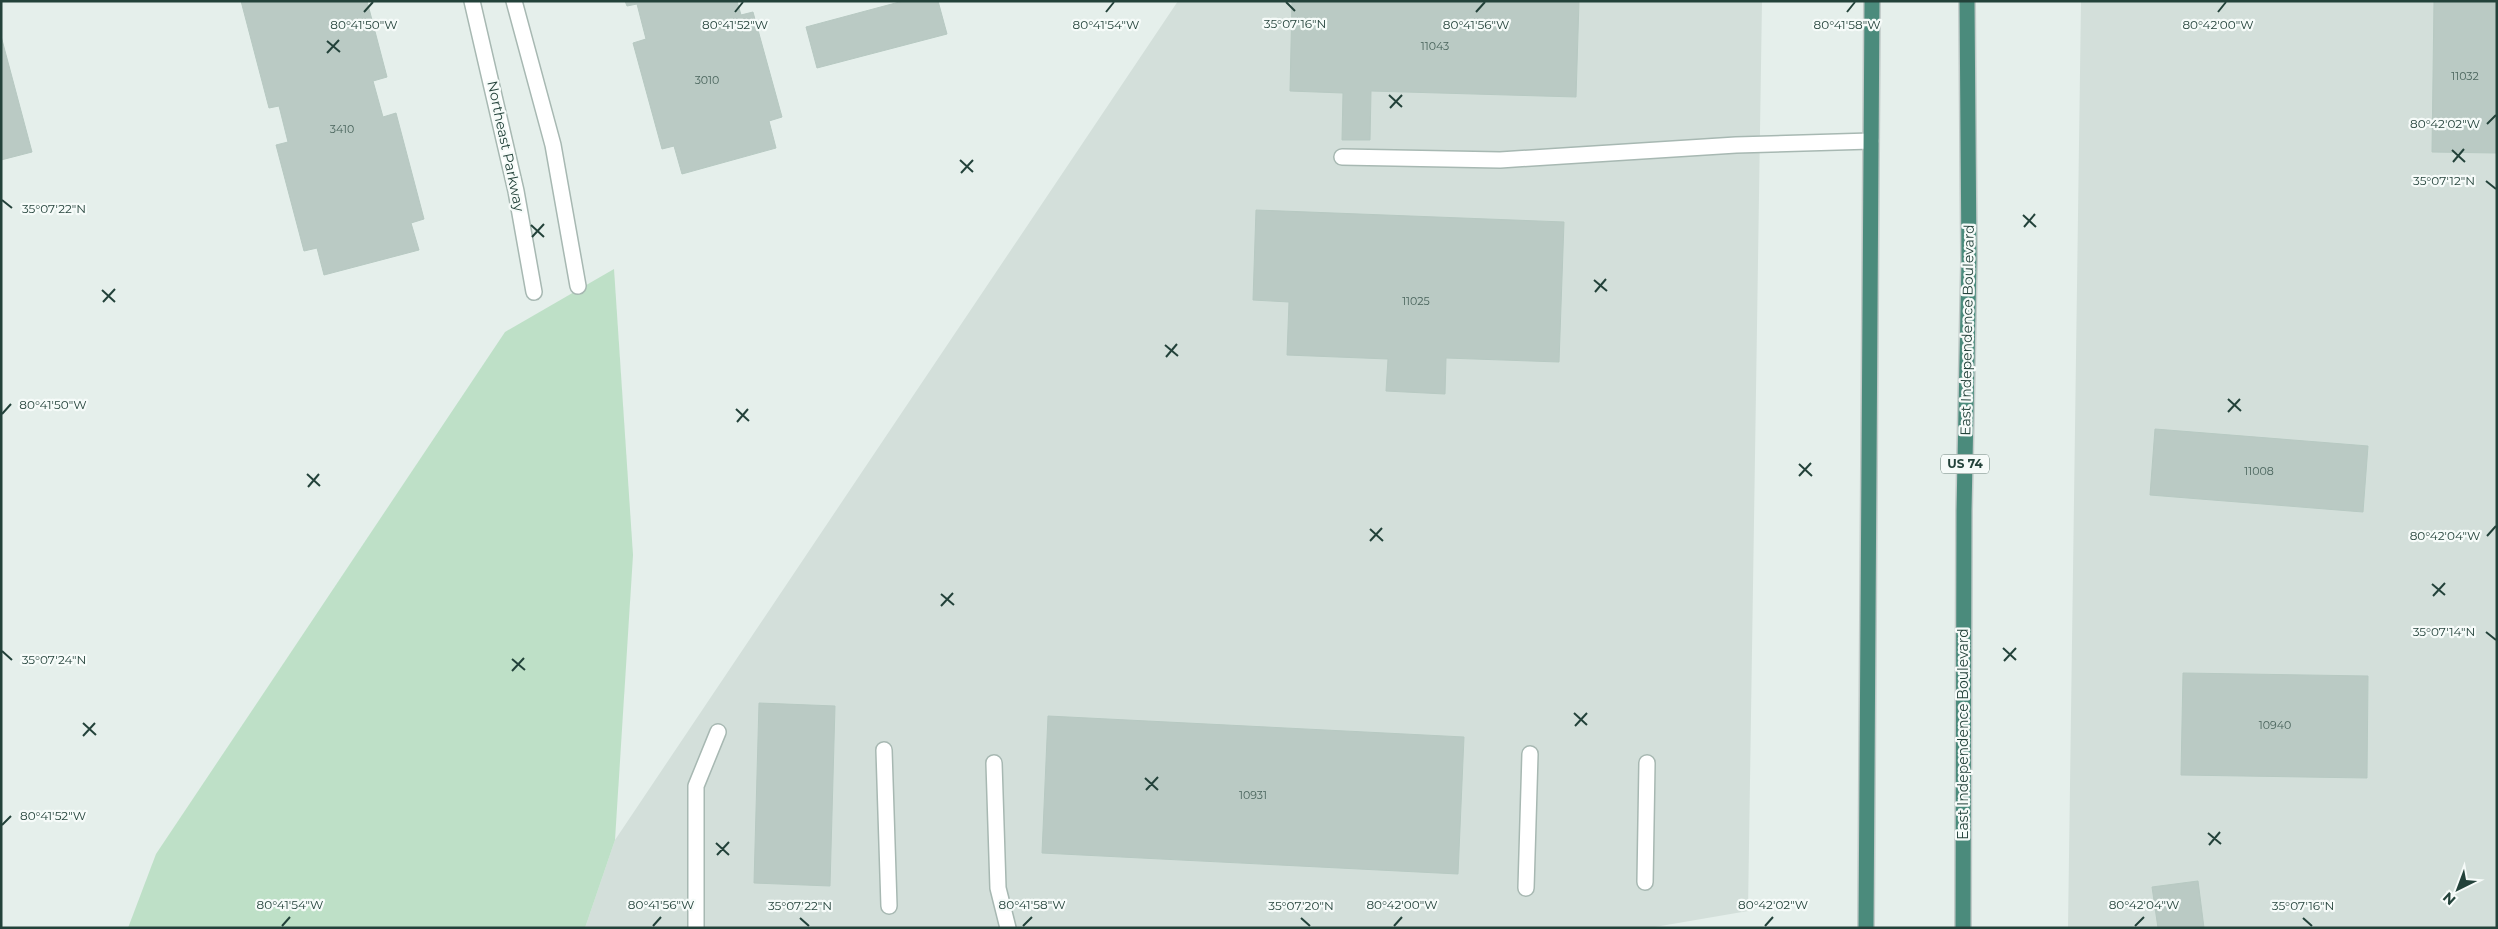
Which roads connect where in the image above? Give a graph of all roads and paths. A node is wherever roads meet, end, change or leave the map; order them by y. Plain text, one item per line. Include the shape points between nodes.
1 (472, 1) edge
2 (514, 1) edge
3 (1872, 1) edge
4 (1967, 1) edge
5 (1871, 142) junction
6 (1342, 157) dead end
7 (578, 286) dead end
8 (534, 292) dead end
9 (718, 732) dead end
10 (884, 750) dead end
11 (1530, 754) dead end
12 (994, 763) dead end
13 (1647, 763) dead end
14 (1645, 882) dead end
15 (1526, 888) dead end
16 (889, 906) dead end
17 (696, 928) edge
18 (1008, 928) edge
19 (1866, 928) edge
20 (1963, 928) edge

1 - 8 street, Northeast Parkway via 516,191
2 - 7 street via 552,145
3 - 5 highway
4 - 20 highway, East Independence Boulevard / US 74 via 1969,260 1964,511
5 - 6 street via 1736,145 1500,160
5 - 19 highway
9 - 17 street via 696,786
10 - 16 street
11 - 15 street
12 - 18 street via 998,888
13 - 14 street

